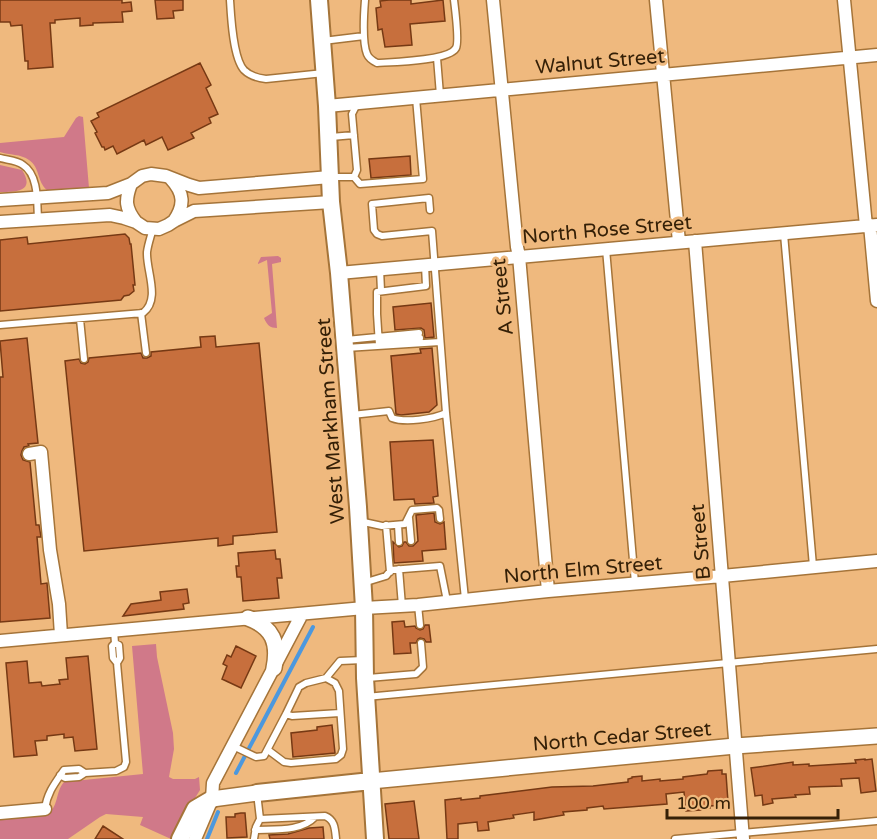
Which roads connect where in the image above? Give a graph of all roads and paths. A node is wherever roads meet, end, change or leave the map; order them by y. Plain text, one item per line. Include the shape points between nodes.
1 (230, 0) edge
2 (319, 0) edge
3 (365, 0) edge
4 (454, 0) edge
5 (494, 0) edge
6 (656, 0) edge
7 (844, 0) edge
8 (364, 36) junction
9 (322, 41) junction
10 (877, 55) edge
11 (437, 58) junction
12 (849, 58) junction
13 (324, 73) junction
14 (663, 75) junction
15 (502, 90) junction
16 (440, 95) junction
17 (416, 98) junction
18 (357, 103) junction
19 (327, 106) junction
20 (354, 135) junction
21 (328, 137) junction
22 (0, 158) edge
23 (330, 177) junction
24 (354, 177) junction
25 (171, 179) junction
26 (130, 184) junction
27 (36, 197) junction
28 (0, 200) edge
29 (331, 202) junction
30 (430, 210) dead end
31 (38, 220) junction
32 (174, 221) junction
33 (431, 221) dead end
34 (0, 222) edge
35 (136, 222) junction
36 (871, 225) edge
37 (153, 228) junction
38 (432, 231) junction
39 (784, 234) junction
40 (695, 241) junction
41 (679, 242) junction
42 (606, 248) junction
43 (519, 256) junction
44 (430, 264) junction
45 (380, 269) junction
46 (339, 273) junction
47 (381, 291) junction
48 (877, 301) edge
49 (141, 313) junction
50 (80, 319) junction
51 (0, 325) edge
52 (420, 336) dead end
53 (438, 336) junction
54 (379, 341) junction
55 (346, 344) junction
56 (146, 353) dead end
57 (84, 359) dead end
58 (446, 413) junction
59 (351, 415) junction
60 (29, 454) dead end
61 (409, 516) junction
62 (440, 519) dead end
63 (359, 520) junction
64 (386, 525) junction
65 (398, 525) junction
66 (411, 541) dead end
67 (399, 542) dead end
68 (877, 561) edge
69 (400, 567) junction
70 (813, 567) junction
71 (390, 572) junction
72 (723, 576) junction
73 (362, 583) junction
74 (636, 583) junction
75 (549, 591) junction
76 (465, 600) junction
77 (447, 601) junction
78 (418, 605) junction
79 (402, 606) junction
80 (363, 608) junction
81 (302, 614) junction
82 (248, 618) junction
83 (420, 625) dead end
84 (61, 635) junction
85 (115, 637) junction
86 (0, 641) edge
87 (421, 643) dead end
88 (877, 649) edge
89 (364, 660) junction
90 (729, 663) junction
91 (274, 668) junction
92 (326, 678) junction
93 (364, 678) junction
94 (366, 697) junction
95 (340, 713) junction
96 (286, 714) junction
97 (877, 736) edge
98 (735, 746) junction
99 (238, 748) junction
100 (268, 750) junction
101 (371, 781) junction
102 (257, 793) junction
103 (212, 799) junction
104 (45, 808) joint
105 (0, 813) edge
106 (315, 817) junction
107 (260, 819) junction
108 (877, 821) edge
109 (255, 830) junction
110 (743, 836) edge
111 (180, 839) edge
112 (195, 839) edge
113 (255, 839) edge
114 (336, 839) edge
115 (375, 839) edge
116 (675, 839) edge

1 - 13 lane via 238,59 245,71 266,79
2 - 9 main road, West Markham Street
3 - 8 lane
4 - 11 lane via 458,44 454,51
5 - 15 street, A Street
6 - 14 street
7 - 12 street
8 - 9 lane
8 - 11 lane via 366,54 377,63
9 - 13 main road, West Markham Street
10 - 12 street, Walnut Street
11 - 16 lane
12 - 14 street, Walnut Street
12 - 36 street
13 - 19 main road, West Markham Street
14 - 15 street, Walnut Street
14 - 41 street
15 - 16 street, Walnut Street
15 - 43 street, A Street
16 - 17 street, Walnut Street
17 - 18 street, Walnut Street
17 - 24 lane via 423,178 360,184
18 - 19 street, Walnut Street
18 - 20 lane via 352,114
19 - 21 main road, West Markham Street
20 - 21 lane
20 - 24 lane
21 - 23 main road, West Markham Street
22 - 27 lane via 26,166 34,181
23 - 24 lane
23 - 25 street via 199,188
23 - 29 main road, West Markham Street
25 - 26 street via 151,174
25 - 32 street via 181,196
26 - 27 street via 108,192
26 - 35 street via 126,204
27 - 28 street
27 - 31 lane
29 - 32 street via 194,212
29 - 46 main road, West Markham Street
30 - 38 lane via 429,198 372,204 377,234
31 - 34 street
31 - 35 street via 110,215
32 - 37 street
33 - 38 lane
35 - 37 street
36 - 39 street, North Rose Street
36 - 48 street
37 - 49 lane via 147,252 152,301
38 - 44 lane
39 - 40 street, North Rose Street
39 - 70 lane
40 - 41 street, North Rose Street
40 - 72 street, B Street
41 - 42 street, North Rose Street
42 - 43 street, North Rose Street
42 - 74 lane
43 - 44 street, North Rose Street
43 - 75 street, A Street
44 - 45 street, North Rose Street
44 - 47 lane via 426,286
44 - 53 lane
45 - 46 street, North Rose Street
45 - 47 lane
46 - 55 main road, West Markham Street
47 - 54 lane via 377,292
49 - 50 lane
49 - 56 lane
50 - 51 lane
50 - 57 lane
52 - 54 lane
53 - 54 lane
53 - 58 lane
54 - 55 lane
55 - 59 main road, West Markham Street
58 - 59 lane via 398,420 389,411
58 - 76 lane
59 - 63 main road, West Markham Street
60 - 84 street via 41,453
61 - 62 lane via 412,510 437,508
61 - 65 lane via 405,524
61 - 66 lane
63 - 64 lane
63 - 73 main road, West Markham Street
64 - 65 lane
64 - 71 lane
65 - 67 lane
68 - 70 street, North Elm Street
69 - 71 lane
69 - 77 lane via 440,566
69 - 79 lane
70 - 72 street, North Elm Street
71 - 73 lane
72 - 74 street, North Elm Street
72 - 90 street, B Street
73 - 80 main road, West Markham Street
74 - 75 street, North Elm Street
75 - 76 street, North Elm Street
76 - 77 street, North Elm Street
77 - 78 street, North Elm Street
78 - 79 street, North Elm Street
78 - 83 lane
79 - 80 street, North Elm Street
80 - 81 street, North Elm Street
80 - 89 main road, West Markham Street
81 - 82 street, North Elm Street
81 - 91 street
82 - 85 street, North Elm Street
82 - 91 street via 272,636 276,651
84 - 85 street, North Elm Street
84 - 86 street, North Elm Street
85 - 104 lane via 120,658 117,663 124,767 85,773 79,769 64,770 49,791
87 - 93 lane via 423,667 416,674
88 - 90 lane
89 - 92 lane via 340,661
89 - 93 main road, West Markham Street
90 - 94 lane
90 - 98 street, B Street
91 - 99 street
92 - 95 lane via 338,686
92 - 96 lane via 299,687
93 - 94 main road, West Markham Street
94 - 101 main road, West Markham Street
95 - 96 lane
95 - 100 lane via 344,749 336,759 284,762
96 - 100 lane
97 - 98 street, North Cedar Street
98 - 101 street, North Cedar Street
98 - 110 street, B Street
99 - 100 lane via 256,757 264,756
99 - 103 street via 213,783
101 - 102 main road
101 - 115 main road, West Markham Street
102 - 103 street
102 - 107 lane
103 - 111 main road via 195,809
103 - 112 street
104 - 105 street
106 - 107 lane
106 - 109 lane via 303,826
106 - 114 lane via 330,818
107 - 109 lane
108 - 110 lane
109 - 113 lane
110 - 116 lane

